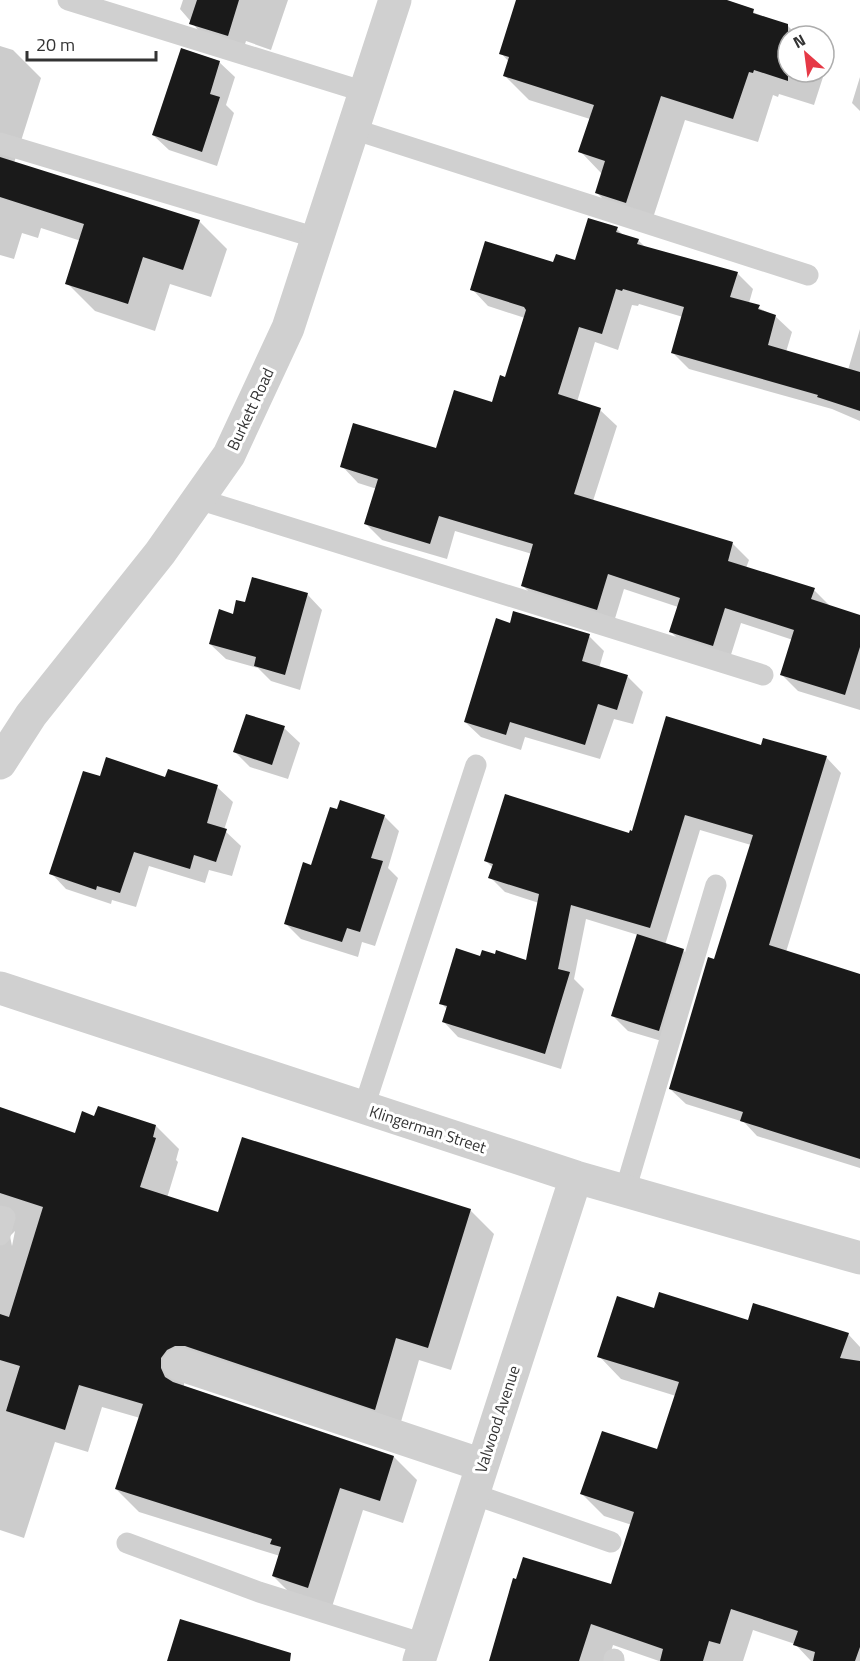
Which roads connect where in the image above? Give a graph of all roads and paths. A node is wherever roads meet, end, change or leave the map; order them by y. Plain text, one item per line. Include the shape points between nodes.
1 (68, 0) edge
2 (395, 0) edge
3 (365, 92) junction
4 (353, 129) junction
5 (0, 143) edge
6 (317, 238) junction
7 (808, 275) dead end
8 (198, 499) junction
9 (762, 675) dead end
10 (0, 762) edge
11 (476, 765) dead end
12 (716, 885) dead end
13 (0, 988) edge
14 (364, 1107) junction
15 (576, 1177) junction
16 (625, 1191) junction
17 (0, 1216) edge
18 (0, 1235) edge
19 (860, 1258) edge
20 (179, 1364) dead end
21 (478, 1479) junction
22 (611, 1542) dead end
23 (127, 1543) dead end
24 (422, 1652) edge

1 - 3 lane
2 - 3 street, Burkett Road
3 - 4 street, Burkett Road
4 - 6 street, Burkett Road
4 - 7 lane
5 - 6 lane
6 - 8 street, Burkett Road via 288,328 229,455
8 - 9 lane
8 - 10 street, Burkett Road via 31,715
11 - 14 lane
12 - 16 lane
13 - 14 street, Klingerman Street
14 - 15 street, Klingerman Street
15 - 16 street, Klingerman Street
15 - 21 street, Valwood Avenue
16 - 19 street, Klingerman Street
17 - 18 lane via 5,1217
20 - 21 street
21 - 22 lane
21 - 24 street, Valwood Avenue
23 - 24 lane

